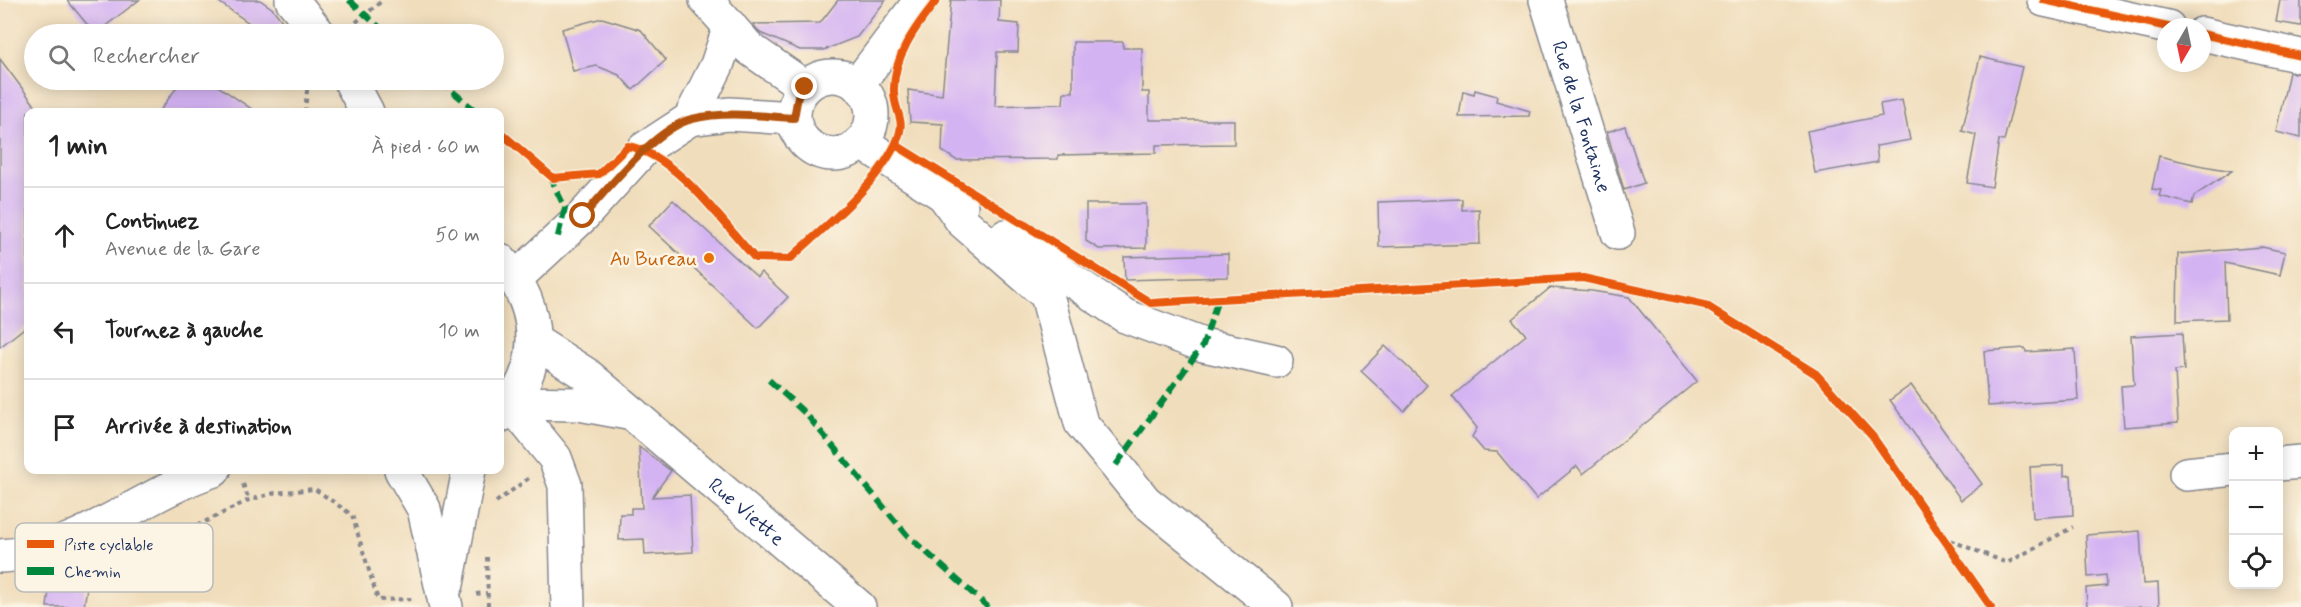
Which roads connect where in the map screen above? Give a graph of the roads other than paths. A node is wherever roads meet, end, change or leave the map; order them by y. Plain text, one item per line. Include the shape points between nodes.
1 (292, 0) edge
2 (706, 0) edge
3 (921, 0) edge
4 (1546, 0) edge
5 (2044, 0) edge
6 (311, 24) edge
7 (2157, 25) edge
8 (730, 26) junction
9 (2211, 36) edge
10 (2301, 56) edge
11 (857, 85) junction
12 (805, 87) junction
13 (794, 118) junction
14 (690, 119) junction
15 (861, 142) junction
16 (943, 194) junction
17 (1618, 233) dead end
18 (508, 269) edge
19 (534, 341) junction
20 (1276, 361) dead end
21 (507, 408) edge
22 (634, 414) junction
23 (2301, 462) edge
24 (2283, 464) edge
25 (2229, 470) edge
26 (195, 474) edge
27 (403, 474) edge
28 (468, 474) edge
29 (2186, 474) dead end
30 (105, 523) edge
31 (15, 553) edge
32 (0, 556) edge
33 (446, 602) edge
34 (568, 607) edge
35 (859, 607) edge
36 (1276, 607) edge

1 - 6 street
2 - 8 street
3 - 11 street
4 - 17 street, Rue de la Fontaine
5 - 7 street
8 - 12 street via 750,49
8 - 14 street via 717,65
9 - 10 street
11 - 12 street via 836,76
11 - 15 street via 866,94 871,112 868,131
12 - 13 street via 798,96
13 - 14 street via 729,114
13 - 15 street via 804,141 814,149 826,153 851,150
14 - 18 street via 644,149 583,216
15 - 16 street
16 - 20 street via 1125,316 1203,345
16 - 36 street via 962,221 1047,296 1081,423 1145,501
18 - 19 street via 530,309
19 - 21 street via 527,374
19 - 22 street, Rue Viette via 587,375
21 - 22 street via 579,404
21 - 34 street via 555,458 565,485
22 - 35 street, Rue Viette
23 - 24 street
25 - 29 street
26 - 30 street
27 - 33 street via 424,509
28 - 33 street
31 - 32 street

